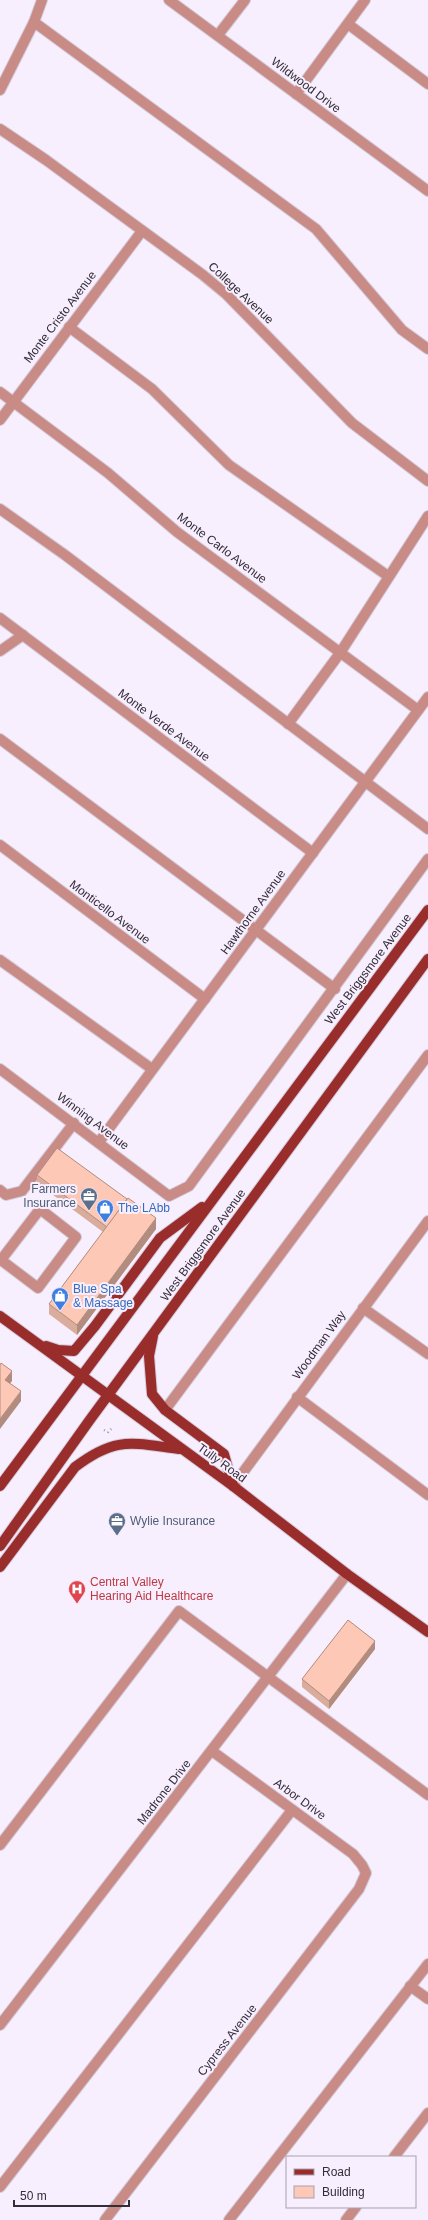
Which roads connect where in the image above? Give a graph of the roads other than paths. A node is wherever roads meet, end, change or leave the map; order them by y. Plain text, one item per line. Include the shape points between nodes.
1 (42, 0) edge
2 (169, 0) edge
3 (245, 0) edge
4 (365, 0) edge
5 (34, 22) junction
6 (348, 24) junction
7 (218, 35) junction
8 (428, 84) edge
9 (0, 90) edge
10 (296, 94) junction
11 (0, 130) edge
12 (428, 191) edge
13 (142, 230) junction
14 (69, 327) junction
15 (428, 349) edge
16 (0, 392) edge
17 (14, 402) junction
18 (0, 420) edge
19 (428, 481) edge
20 (0, 509) edge
21 (428, 516) edge
22 (388, 576) junction
23 (0, 618) edge
24 (23, 635) junction
25 (0, 651) edge
26 (340, 653) junction
27 (428, 697) edge
28 (418, 710) junction
29 (288, 724) junction
30 (0, 740) edge
31 (365, 782) junction
32 (428, 829) edge
33 (0, 845) edge
34 (313, 853) junction
35 (428, 859) edge
36 (428, 910) edge
37 (256, 930) junction
38 (428, 959) edge
39 (0, 960) edge
40 (335, 989) junction
41 (205, 999) junction
42 (428, 1055) edge
43 (0, 1069) edge
44 (152, 1069) junction
45 (74, 1123) junction
46 (99, 1142) junction
47 (0, 1190) edge
48 (212, 1199) junction
49 (428, 1221) edge
50 (0, 1260) edge
51 (363, 1308) junction
52 (0, 1316) edge
53 (153, 1335) junction
54 (32, 1340) junction
55 (428, 1354) edge
56 (81, 1376) junction
57 (108, 1395) junction
58 (297, 1397) junction
59 (165, 1410) junction
60 (181, 1449) junction
61 (0, 1486) edge
62 (233, 1486) junction
63 (428, 1495) edge
64 (0, 1546) edge
65 (0, 1567) edge
66 (347, 1574) junction
67 (428, 1632) edge
68 (270, 1676) junction
69 (212, 1751) junction
70 (428, 1796) edge
71 (292, 1810) junction
72 (0, 1845) edge
73 (366, 1873) joint
74 (428, 1964) edge
75 (410, 1986) junction
76 (428, 1999) edge
77 (0, 2025) edge
78 (428, 2113) edge
79 (395, 2156) edge
80 (0, 2187) edge
81 (355, 2208) edge
82 (105, 2220) edge
83 (229, 2220) edge
84 (346, 2220) edge

1 - 5 street
2 - 7 street, Wildwood Drive
3 - 7 street
4 - 6 street
5 - 9 street
5 - 15 street via 316,229 402,330
6 - 8 street
6 - 10 street
7 - 10 street, Wildwood Drive
10 - 12 street, Wildwood Drive
11 - 13 street, College Avenue
13 - 14 street, Monte Cristo Avenue
13 - 19 street, College Avenue via 226,294 352,423
14 - 17 street, Monte Cristo Avenue
14 - 22 street via 152,390 229,465
16 - 17 street, Monte Carlo Avenue
17 - 18 street, Monte Cristo Avenue
17 - 26 street, Monte Carlo Avenue via 108,473 177,532
20 - 29 street via 65,555
21 - 22 street
22 - 26 street
23 - 24 street, Monte Verde Avenue
24 - 25 street
24 - 34 street, Monte Verde Avenue
26 - 28 street, Monte Carlo Avenue
26 - 29 street
27 - 28 street, Hawthorne Avenue
28 - 31 street, Hawthorne Avenue
29 - 31 street
30 - 37 street
31 - 32 street
31 - 34 street, Hawthorne Avenue
33 - 41 street, Monticello Avenue
34 - 37 street, Hawthorne Avenue
35 - 40 street
36 - 48 main road, West Briggsmore Avenue
37 - 40 street
37 - 41 street, Hawthorne Avenue
38 - 53 main road, West Briggsmore Avenue
39 - 44 street
40 - 46 street, Winning Avenue via 189,1186 169,1196
41 - 44 street, Hawthorne Avenue
42 - 59 street
43 - 45 street, Winning Avenue
44 - 46 street, Hawthorne Avenue
45 - 46 street, Winning Avenue
45 - 47 street via 22,1191 6,1195
48 - 54 main road via 160,1238 74,1351 58,1350
48 - 56 main road, West Briggsmore Avenue
49 - 51 street, Woodman Way
50 - 50 street via 40,1209 76,1237 38,1288
51 - 55 street
51 - 58 street, Woodman Way
52 - 54 main road, Tully Road
53 - 57 main road, West Briggsmore Avenue
53 - 59 main road via 149,1356 152,1394
54 - 56 main road, Tully Road
56 - 57 main road, Tully Road
56 - 61 main road, West Briggsmore Avenue
57 - 60 main road, Tully Road
57 - 64 main road, West Briggsmore Avenue
58 - 62 street, Woodman Way
58 - 63 street
59 - 62 main road via 224,1454
60 - 62 main road, Tully Road
60 - 65 main road via 134,1443 114,1444 89,1456 75,1467
62 - 66 main road, Tully Road
66 - 67 main road, Tully Road
66 - 68 street, Madrone Drive
68 - 69 street, Madrone Drive
68 - 70 street
68 - 72 street via 179,1611
69 - 71 street, Arbor Drive
69 - 77 street, Madrone Drive
71 - 73 street, Arbor Drive via 352,1854
71 - 80 street
73 - 82 street, Cypress Avenue via 359,1889
74 - 75 street
75 - 76 street
75 - 83 street
78 - 79 street
81 - 84 street

